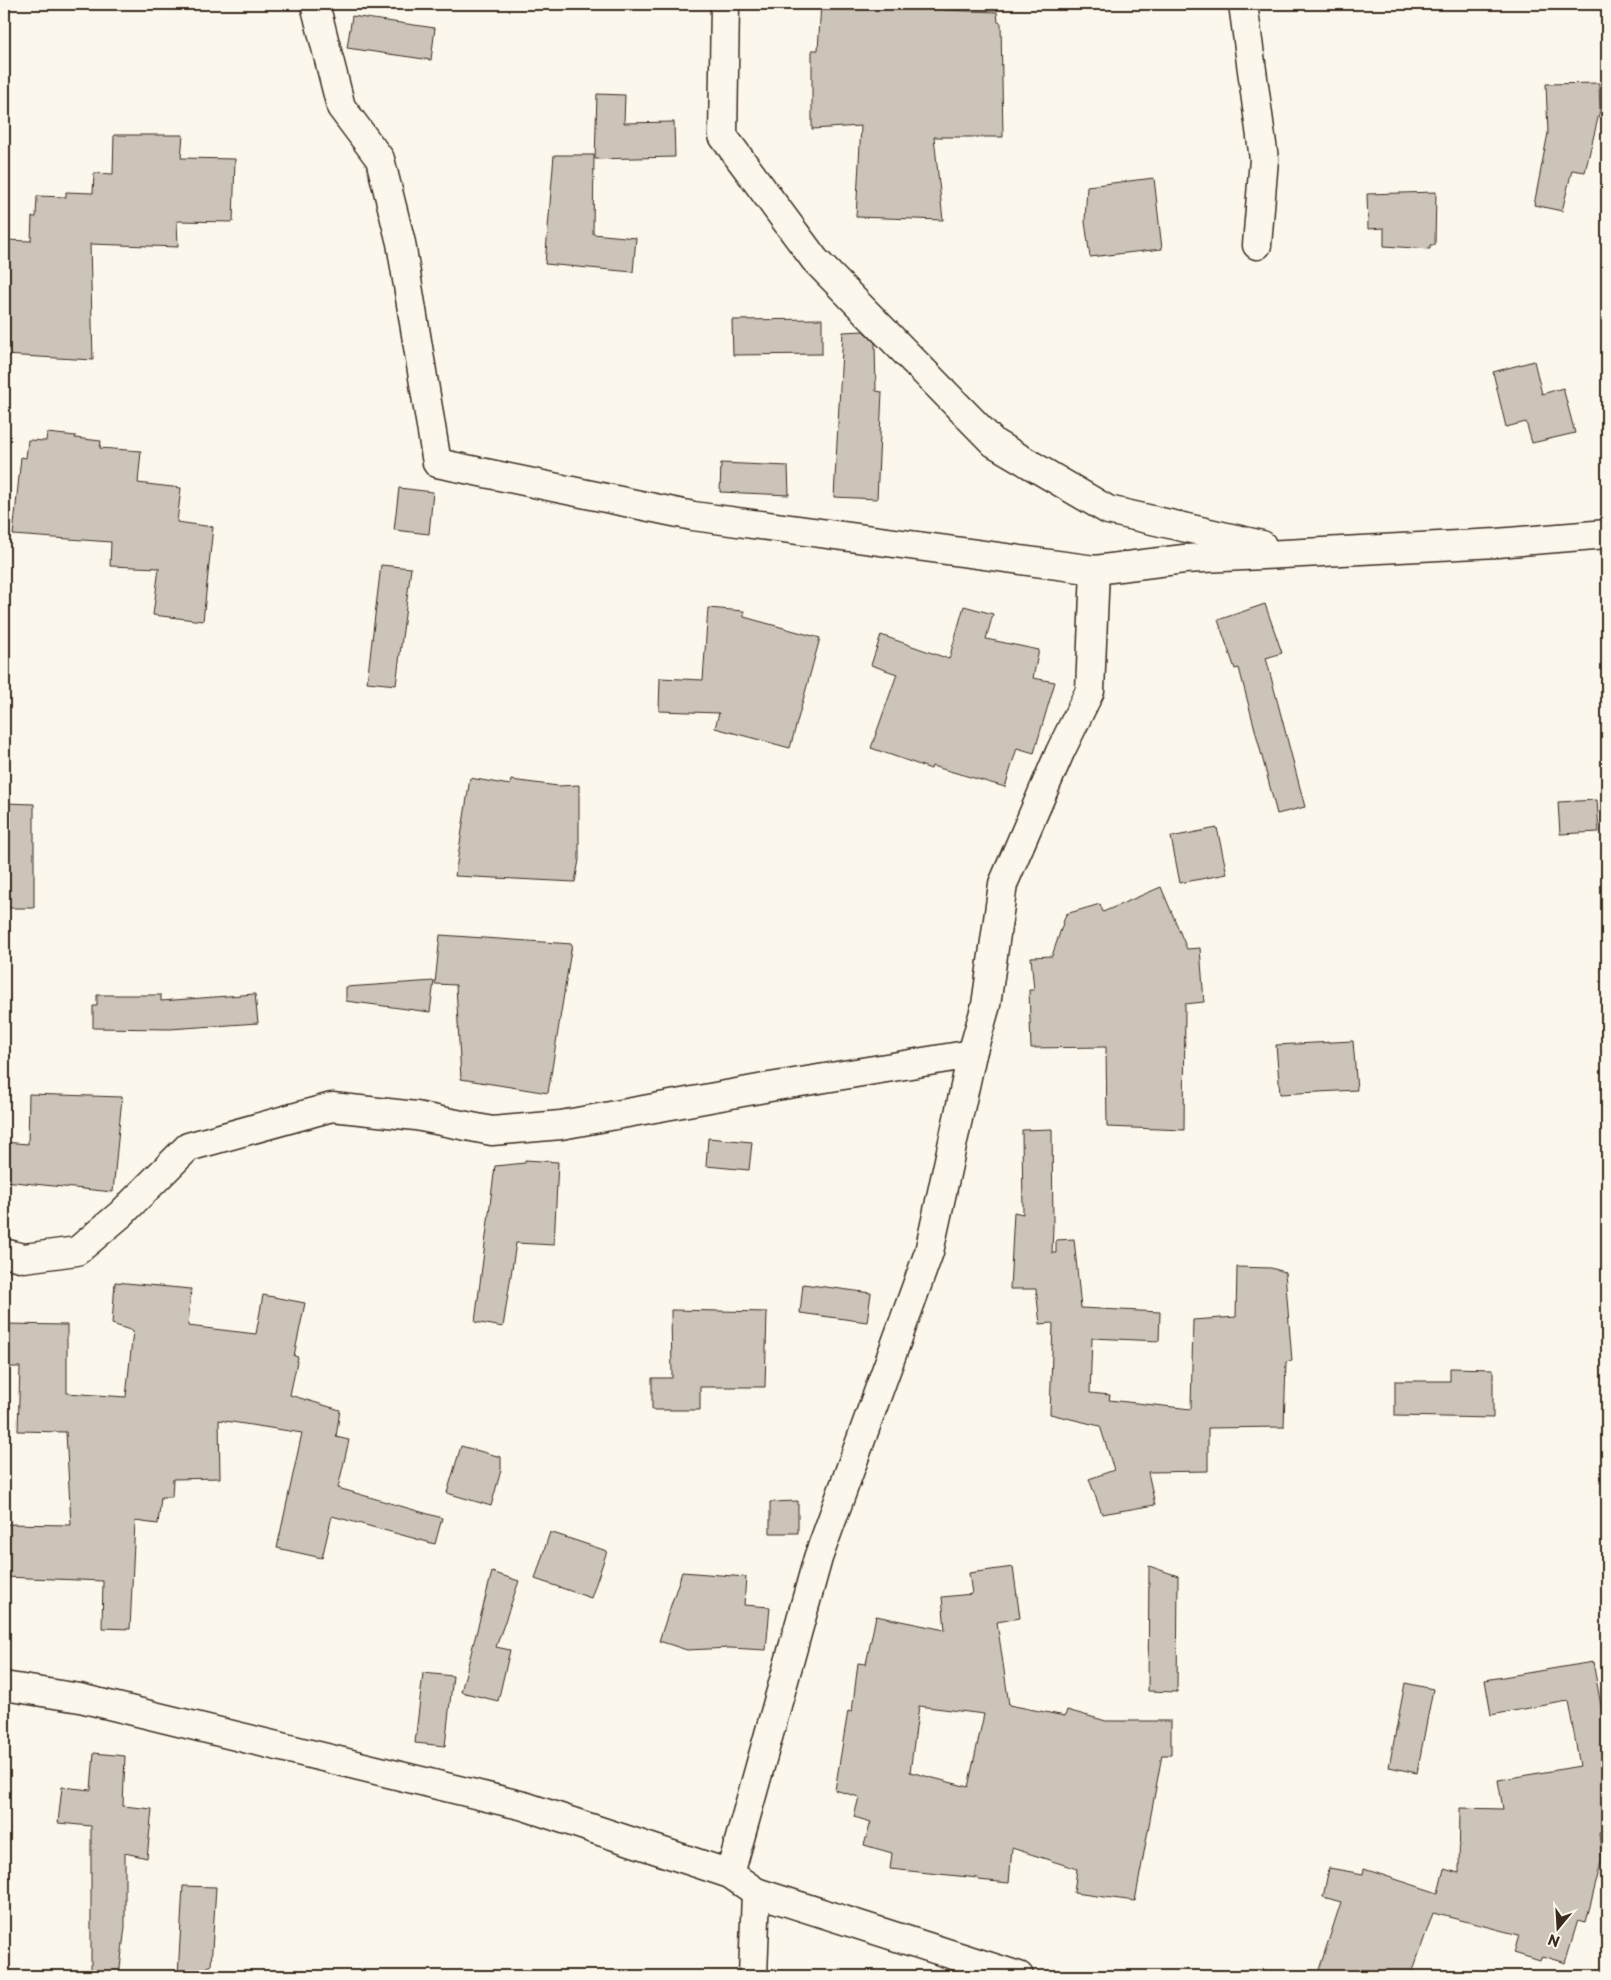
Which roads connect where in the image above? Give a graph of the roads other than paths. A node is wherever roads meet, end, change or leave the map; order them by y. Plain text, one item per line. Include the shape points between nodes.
1 (315, 4) edge
2 (725, 4) edge
3 (1243, 4) edge
4 (1257, 245) dead end
5 (1607, 534) edge
6 (1294, 553) junction
7 (1095, 570) junction
8 (972, 1054) junction
9 (4, 1253) edge
10 (4, 1686) edge
11 (730, 1874) junction
12 (756, 1892) junction
13 (753, 1976) edge
14 (1019, 1976) edge

1 - 7 street via 341,107 380,159 401,243 437,463 693,516
2 - 6 street via 723,136 814,260 994,444 1108,510
3 - 4 street via 1264,159
5 - 6 street
6 - 7 street via 1184,559
7 - 8 street via 1090,691 1003,884 986,1005
8 - 9 street via 561,1125 492,1131 416,1116 332,1107 188,1147 121,1214 77,1250 24,1258
8 - 11 street via 929,1252 818,1558
10 - 11 street via 80,1698 524,1806
11 - 12 street
12 - 13 street
12 - 14 street

